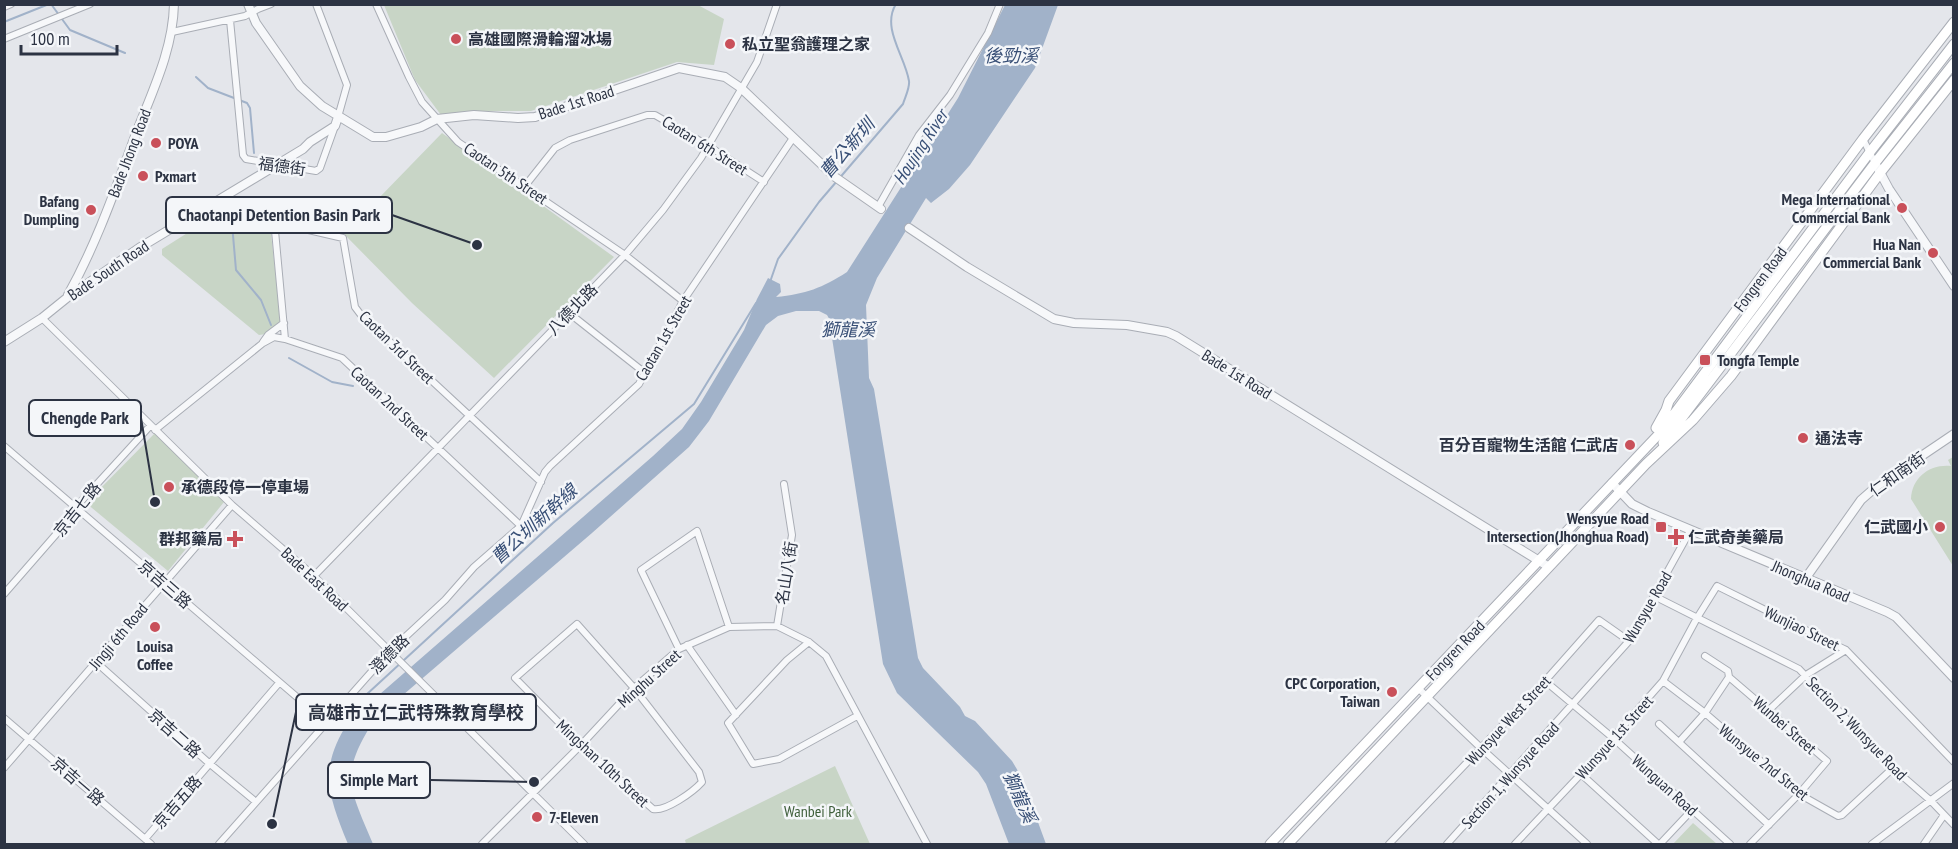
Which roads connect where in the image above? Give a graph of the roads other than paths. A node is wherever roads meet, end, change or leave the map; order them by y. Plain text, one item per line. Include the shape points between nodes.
1 (11, 4) edge
2 (90, 4) edge
3 (174, 4) edge
4 (248, 4) edge
5 (271, 4) edge
6 (316, 4) edge
7 (376, 4) edge
8 (777, 4) edge
9 (1000, 4) edge
10 (4, 7) edge
11 (252, 13) junction
12 (230, 20) junction
13 (1953, 22) edge
14 (172, 32) junction
15 (4, 39) edge
16 (1953, 44) edge
17 (1953, 63) edge
18 (1953, 80) edge
19 (741, 88) junction
20 (338, 117) junction
21 (437, 119) junction
22 (335, 126) junction
23 (793, 138) junction
24 (1863, 139) junction
25 (707, 145) junction
26 (1870, 152) junction
27 (1875, 163) junction
28 (278, 165) junction
29 (1880, 173) junction
30 (764, 182) junction
31 (525, 186) junction
32 (879, 208) joint
33 (273, 209) dead end
34 (274, 222) junction
35 (909, 228) dead end
36 (625, 255) junction
37 (1953, 286) edge
38 (68, 297) junction
39 (683, 301) junction
40 (569, 314) junction
41 (42, 318) junction
42 (284, 323) junction
43 (285, 339) junction
44 (4, 342) edge
45 (263, 343) junction
46 (1692, 370) junction
47 (645, 373) junction
48 (1699, 378) junction
49 (1707, 386) junction
50 (1716, 393) junction
51 (469, 415) junction
52 (152, 428) junction
53 (1953, 434) edge
54 (4, 446) edge
55 (438, 448) junction
56 (1639, 454) junction
57 (1646, 464) junction
58 (541, 482) junction
59 (784, 483) dead end
60 (1612, 483) junction
61 (1620, 491) junction
62 (232, 505) junction
63 (75, 508) junction
64 (521, 526) junction
65 (1690, 531) junction
66 (1540, 561) junction
67 (1549, 567) junction
68 (314, 576) junction
69 (1805, 579) junction
70 (163, 583) junction
71 (6, 589) edge
72 (1654, 597) junction
73 (1697, 618) junction
74 (777, 626) junction
75 (729, 627) junction
76 (1629, 641) junction
77 (809, 642) junction
78 (687, 645) junction
79 (679, 649) junction
80 (1846, 650) junction
81 (389, 652) junction
82 (1705, 656) dead end
83 (97, 663) junction
84 (1806, 675) junction
85 (1729, 677) junction
86 (1953, 678) edge
87 (1545, 681) junction
88 (1663, 681) junction
89 (279, 683) junction
90 (634, 688) junction
91 (1418, 688) junction
92 (1428, 697) junction
93 (1574, 705) junction
94 (1769, 710) junction
95 (1705, 713) junction
96 (736, 715) junction
97 (856, 716) junction
98 (4, 718) edge
99 (326, 722) junction
100 (1659, 724) dead end
101 (1613, 738) junction
102 (29, 739) junction
103 (1679, 742) junction
104 (581, 745) junction
105 (1482, 749) junction
106 (1953, 762) edge
107 (210, 764) junction
108 (4, 768) edge
109 (1893, 768) junction
110 (1581, 774) junction
111 (1510, 775) junction
112 (1953, 783) edge
113 (533, 793) junction
114 (1799, 794) junction
115 (256, 801) junction
116 (1931, 801) junction
117 (1548, 808) junction
118 (1692, 810) junction
119 (1944, 815) junction
120 (1769, 825) junction
121 (1953, 825) edge
122 (145, 839) junction
123 (1520, 843) edge
124 (151, 844) edge
125 (219, 844) edge
126 (482, 844) edge
127 (584, 844) edge
128 (927, 844) edge
129 (1270, 844) edge
130 (1288, 844) edge
131 (1389, 844) edge
132 (1446, 844) edge
133 (1587, 844) edge
134 (1659, 844) edge
135 (1730, 844) edge
136 (1750, 844) edge
137 (1872, 844) edge
138 (1924, 844) edge

1 - 10 street
2 - 15 street
3 - 14 street, Bade Jhong Road
4 - 11 street, Bade 1st Road
5 - 11 street
6 - 20 street, 福德街 via 347,85
7 - 21 street, Caotan 5th Street via 409,77
8 - 19 street, 八德北路 via 761,51
9 - 32 street via 988,33 950,95 919,135
11 - 12 street
11 - 20 street, Bade 1st Road via 300,86
12 - 14 street
12 - 28 street, 福德街 via 243,155 248,161
13 - 24 main road, Fongren Road
14 - 38 street, Bade Jhong Road via 106,214
16 - 26 main road, Fongren Road
17 - 27 main road, Fongren Road
18 - 29 main road, Fongren Road
19 - 21 street, Bade 1st Road via 724,77 679,68 535,117 474,115
19 - 23 street, Bade 1st Road
19 - 25 street, 八德北路
20 - 21 street, Bade 1st Road via 373,137 386,137
20 - 22 street, 福德街
21 - 31 street, Caotan 5th Street via 458,142
22 - 28 street, Bade South Road
22 - 28 street, 福德街 via 318,170
23 - 30 street, Caotan 1st Street
23 - 32 street, Bade 1st Road via 835,177
24 - 26 street
24 - 46 main road, Fongren Road
25 - 30 street, Caotan 6th Street
25 - 31 street, Caotan 6th Street via 659,116 647,115 555,147
25 - 36 street, 八德北路 via 663,210
26 - 27 street
26 - 48 main road, Fongren Road
27 - 29 street
27 - 49 main road, Fongren Road
28 - 38 street, Bade South Road via 139,248
29 - 37 street
29 - 50 main road, Fongren Road
30 - 39 street, Caotan 1st Street
31 - 36 street, Caotan 5th Street
33 - 34 street
34 - 42 street
34 - 51 street, Caotan 3rd Street via 343,238 355,307
35 - 66 street, Bade 1st Road via 1054,319 1126,325 1176,336
36 - 39 street, Caotan 5th Street
36 - 40 street, 八德北路
38 - 41 street, Bade South Road
39 - 47 street, Caotan 1st Street
40 - 47 street
40 - 51 street, 八德北路
41 - 44 street, Bade South Road
41 - 52 street, Bade East Road
42 - 43 street
42 - 45 street
43 - 45 street, Caotan 2nd Street via 274,337
43 - 55 street, Caotan 2nd Street via 342,358
45 - 52 street, Caotan 2nd Street
46 - 48 main road
46 - 56 main road, Fongren Road
47 - 58 street, Caotan 1st Street via 639,384 550,466
48 - 49 main road
48 - 56 main road, Fongren Road via 1659,434
49 - 50 main road
49 - 57 main road, Fongren Road
50 - 57 main road, Fongren Road via 1683,431
51 - 55 street, 八德北路
51 - 58 street, Caotan 3rd Street
52 - 62 street, Bade East Road
52 - 63 street, 京吉七路
53 - 69 street, 仁和南街 via 1861,500
54 - 63 street, 京吉三路
55 - 64 street, Caotan 2nd Street
55 - 68 street, 八德北路
56 - 60 main road, Fongren Road
57 - 61 main road, Fongren Road
58 - 64 street, Caotan 1st Street
59 - 74 street, 名山八街 via 792,535
60 - 61 street, Jhonghua Road
60 - 66 main road, Fongren Road
61 - 65 street, Jhonghua Road via 1632,504
61 - 67 main road, Fongren Road
62 - 68 street, Bade East Road
62 - 70 street, Jingji 6th Road
63 - 70 street, 京吉三路
63 - 71 street, 京吉七路
64 - 81 street, 澄德路
65 - 69 street, Jhonghua Road
65 - 72 street, Wunsyue Road
66 - 67 street, Bade 1st Road
66 - 91 main road, Fongren Road
67 - 92 main road, Fongren Road
68 - 81 street, Bade East Road
69 - 86 street, Jhonghua Road via 1896,617
70 - 83 street, Jingji 6th Road
70 - 89 street, 京吉三路
72 - 73 street, Section 2, Wunsyue Road
72 - 76 street, Wunsyue Road
73 - 80 street, Wunjiao Street via 1717,586
73 - 84 street, Section 2, Wunsyue Road
73 - 88 street, Wunsyue 1st Street
74 - 75 street, Minghu Street
74 - 77 street, Minghu Street
75 - 78 street, Minghu Street
75 - 79 street via 697,531 641,570
76 - 87 street, Wunsyue West Street via 1599,620
76 - 93 street, Wunsyue Road
77 - 96 street
77 - 97 street, Minghu Street via 826,656
78 - 79 street, Minghu Street
78 - 96 street
79 - 90 street, Minghu Street
80 - 84 street
80 - 106 street, Wunjiao Street
81 - 99 street, 澄德路
81 - 113 street, Bade East Road
82 - 85 street, Wunbei Street via 1728,671
83 - 102 street, Jingji 6th Road
83 - 107 street, 京吉二路
84 - 94 street
84 - 109 street, Section 2, Wunsyue Road
85 - 94 street, Wunbei Street
85 - 95 street
87 - 93 street, Wunguan Road
87 - 105 street, Wunsyue West Street
88 - 95 street, Wunsyue 2nd Street
88 - 101 street, Wunsyue 1st Street
89 - 99 street, 京吉三路
89 - 107 street, 京吉五路
90 - 104 street, Minghu Street
90 - 104 street, Mingshan 10th Street via 577,624 515,678
90 - 104 street, Mingshan 10th Street via 699,772 702,782 697,788 668,807 653,809
91 - 92 street
91 - 129 main road, Fongren Road
92 - 105 street
92 - 130 main road, Fongren Road
93 - 101 street, Wunguan Road
93 - 111 street, Section 1, Wunsyue Road
94 - 114 street, Wunbei Street via 1827,761
95 - 103 street
95 - 114 street, Wunsyue 2nd Street
96 - 97 street via 729,723 753,764 778,759
97 - 128 street, Minghu Street
98 - 102 street, 京吉一路
99 - 115 street, 澄德路
100 - 103 street
101 - 110 street, Wunsyue 1st Street
101 - 118 street, Wunguan Road
102 - 108 street, Jingji 6th Road
102 - 122 street, 京吉一路
103 - 120 street
104 - 113 street, Minghu Street
105 - 111 street
105 - 131 street, Wunsyue West Street
107 - 115 street, 京吉二路
107 - 122 street, 京吉五路
109 - 114 street, Wunsyue 2nd Street via 1842,815
109 - 116 street, Section 2, Wunsyue Road
110 - 117 street, Wunsyue 1st Street
110 - 134 street
111 - 117 street
111 - 132 street, Section 1, Wunsyue Road
112 - 116 street
113 - 126 street, Minghu Street
113 - 127 street, Bade East Road
114 - 120 street, Wunbei Street
115 - 125 street, 澄德路
116 - 119 street, Section 2, Wunsyue Road
116 - 137 street
117 - 123 street, Wunsyue 1st Street
117 - 133 street
118 - 134 street
118 - 135 street, Wunguan Road
119 - 121 street, Section 2, Wunsyue Road
119 - 138 street
120 - 136 street, Wunbei Street
122 - 124 street, 京吉一路

